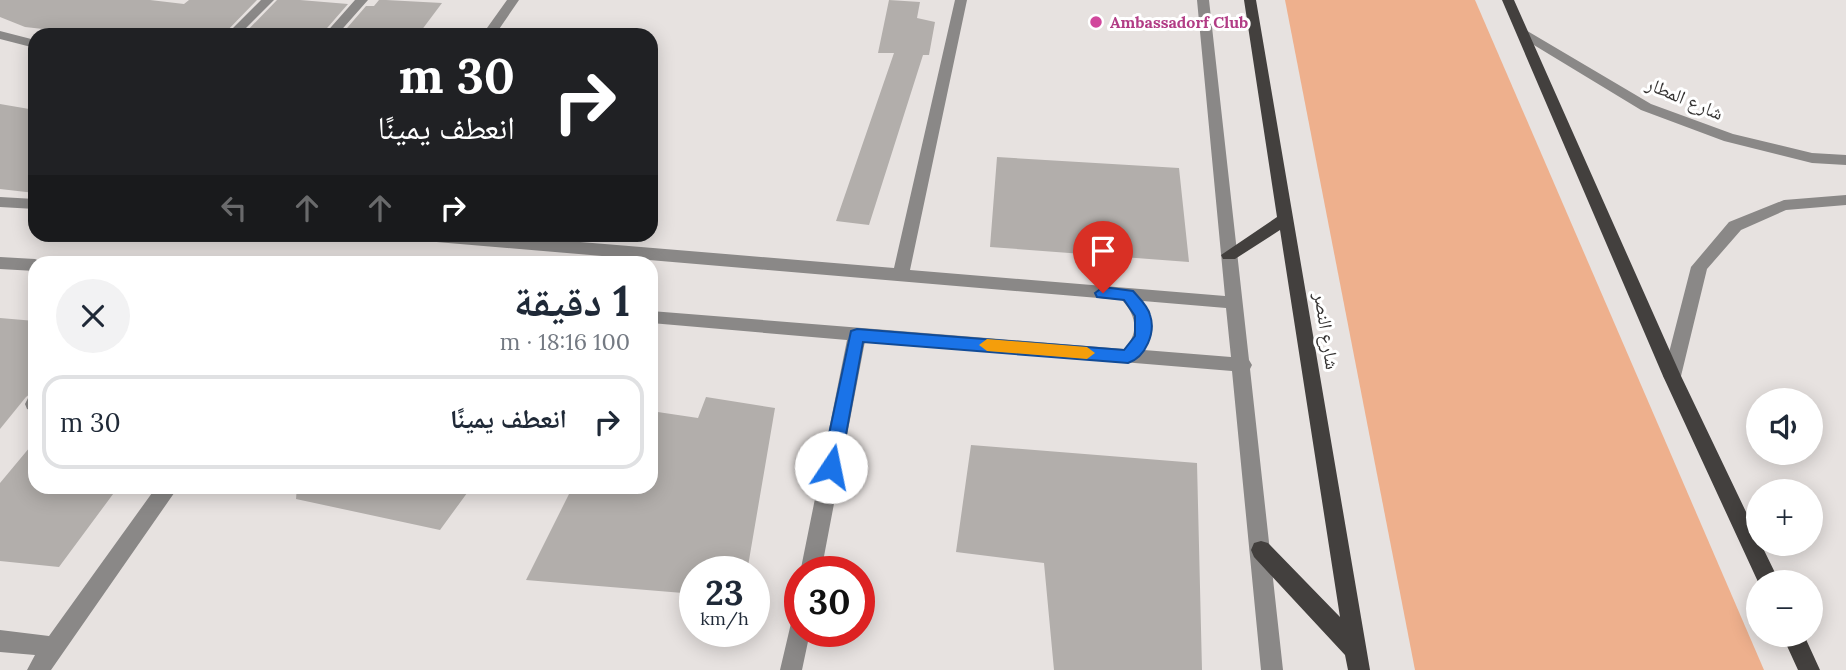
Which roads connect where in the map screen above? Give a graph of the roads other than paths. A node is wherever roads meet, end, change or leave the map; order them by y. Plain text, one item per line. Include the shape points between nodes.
1 (268, 0) edge
2 (362, 0) edge
3 (513, 0) edge
4 (961, 0) edge
5 (1203, 0) edge
6 (1251, 0) edge
7 (1508, 0) edge
8 (239, 28) edge
9 (336, 28) edge
10 (493, 28) edge
11 (1524, 33) junction
12 (0, 35) edge
13 (28, 42) edge
14 (1846, 160) edge
15 (1846, 200) edge
16 (0, 202) edge
17 (28, 204) edge
18 (1286, 219) junction
19 (508, 242) edge
20 (1229, 255) junction
21 (0, 262) edge
22 (28, 264) edge
23 (901, 275) junction
24 (1128, 295) junction
25 (1236, 303) junction
26 (658, 318) edge
27 (857, 335) junction
28 (1128, 356) junction
29 (1243, 365) junction
30 (1672, 376) junction
31 (163, 494) edge
32 (1261, 550) junction
33 (813, 556) edge
34 (1763, 570) edge
35 (0, 641) edge
36 (54, 647) junction
37 (796, 647) edge
38 (1798, 647) edge
39 (1357, 660) edge
40 (38, 670) edge
41 (791, 670) edge
42 (1272, 670) edge
43 (1809, 670) edge

1 - 8 street
2 - 9 street
3 - 10 street
4 - 23 street
5 - 20 street
6 - 18 main road, شارع النصر
7 - 11 main road
11 - 14 street, شارع المطار via 1646,107 1728,138 1812,158
11 - 30 main road
12 - 13 street
15 - 30 street via 1784,205 1735,226 1699,267
16 - 17 street
18 - 20 main road
18 - 39 main road, شارع النصر
19 - 23 street
20 - 25 street
21 - 22 street
23 - 24 street
24 - 25 street
24 - 28 street via 1137,304 1145,327 1143,338
25 - 29 street
26 - 27 street
27 - 28 street
27 - 33 street
28 - 29 street
29 - 32 street
30 - 34 main road
31 - 36 street
32 - 39 main road
32 - 42 street
35 - 36 street
36 - 40 street
37 - 41 street
38 - 43 main road

